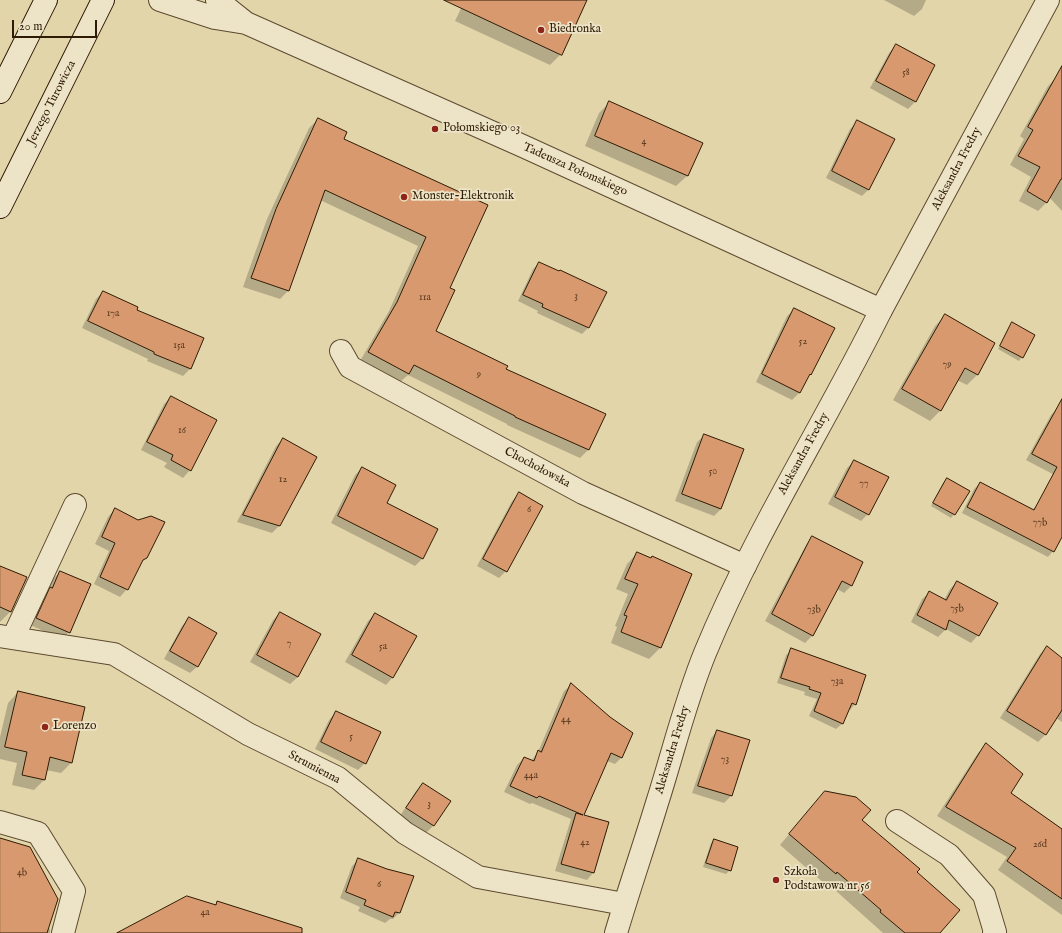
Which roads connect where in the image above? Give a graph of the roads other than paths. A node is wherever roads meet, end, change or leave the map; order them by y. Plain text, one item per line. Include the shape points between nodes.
1 (46, 0) edge
2 (103, 0) edge
3 (160, 0) edge
4 (217, 0) edge
5 (1048, 0) edge
6 (246, 24) junction
7 (0, 92) edge
8 (0, 207) edge
9 (881, 310) junction
10 (341, 351) dead end
11 (75, 505) dead end
12 (745, 566) junction
13 (7, 637) edge
14 (897, 821) dead end
15 (0, 822) edge
16 (624, 904) junction
17 (63, 933) edge
18 (616, 933) edge
19 (994, 933) edge

1 - 7 street
2 - 8 street, Jerzego Turowicza
3 - 6 street, Tadeusza Połomskiego via 215,18
4 - 6 street, Tadeusza Połomskiego
5 - 9 street, Aleksandra Fredry
6 - 9 street, Tadeusza Połomskiego via 553,160
9 - 12 street, Aleksandra Fredry
10 - 12 street, Chochołowska via 350,367 583,493
11 - 13 street
12 - 16 street, Aleksandra Fredry via 705,653
13 - 16 street, Strumienna via 114,654 248,734 338,778 405,833 478,877
14 - 19 street via 949,855 984,895
15 - 17 street via 38,833 74,891
16 - 18 street, Aleksandra Fredry

